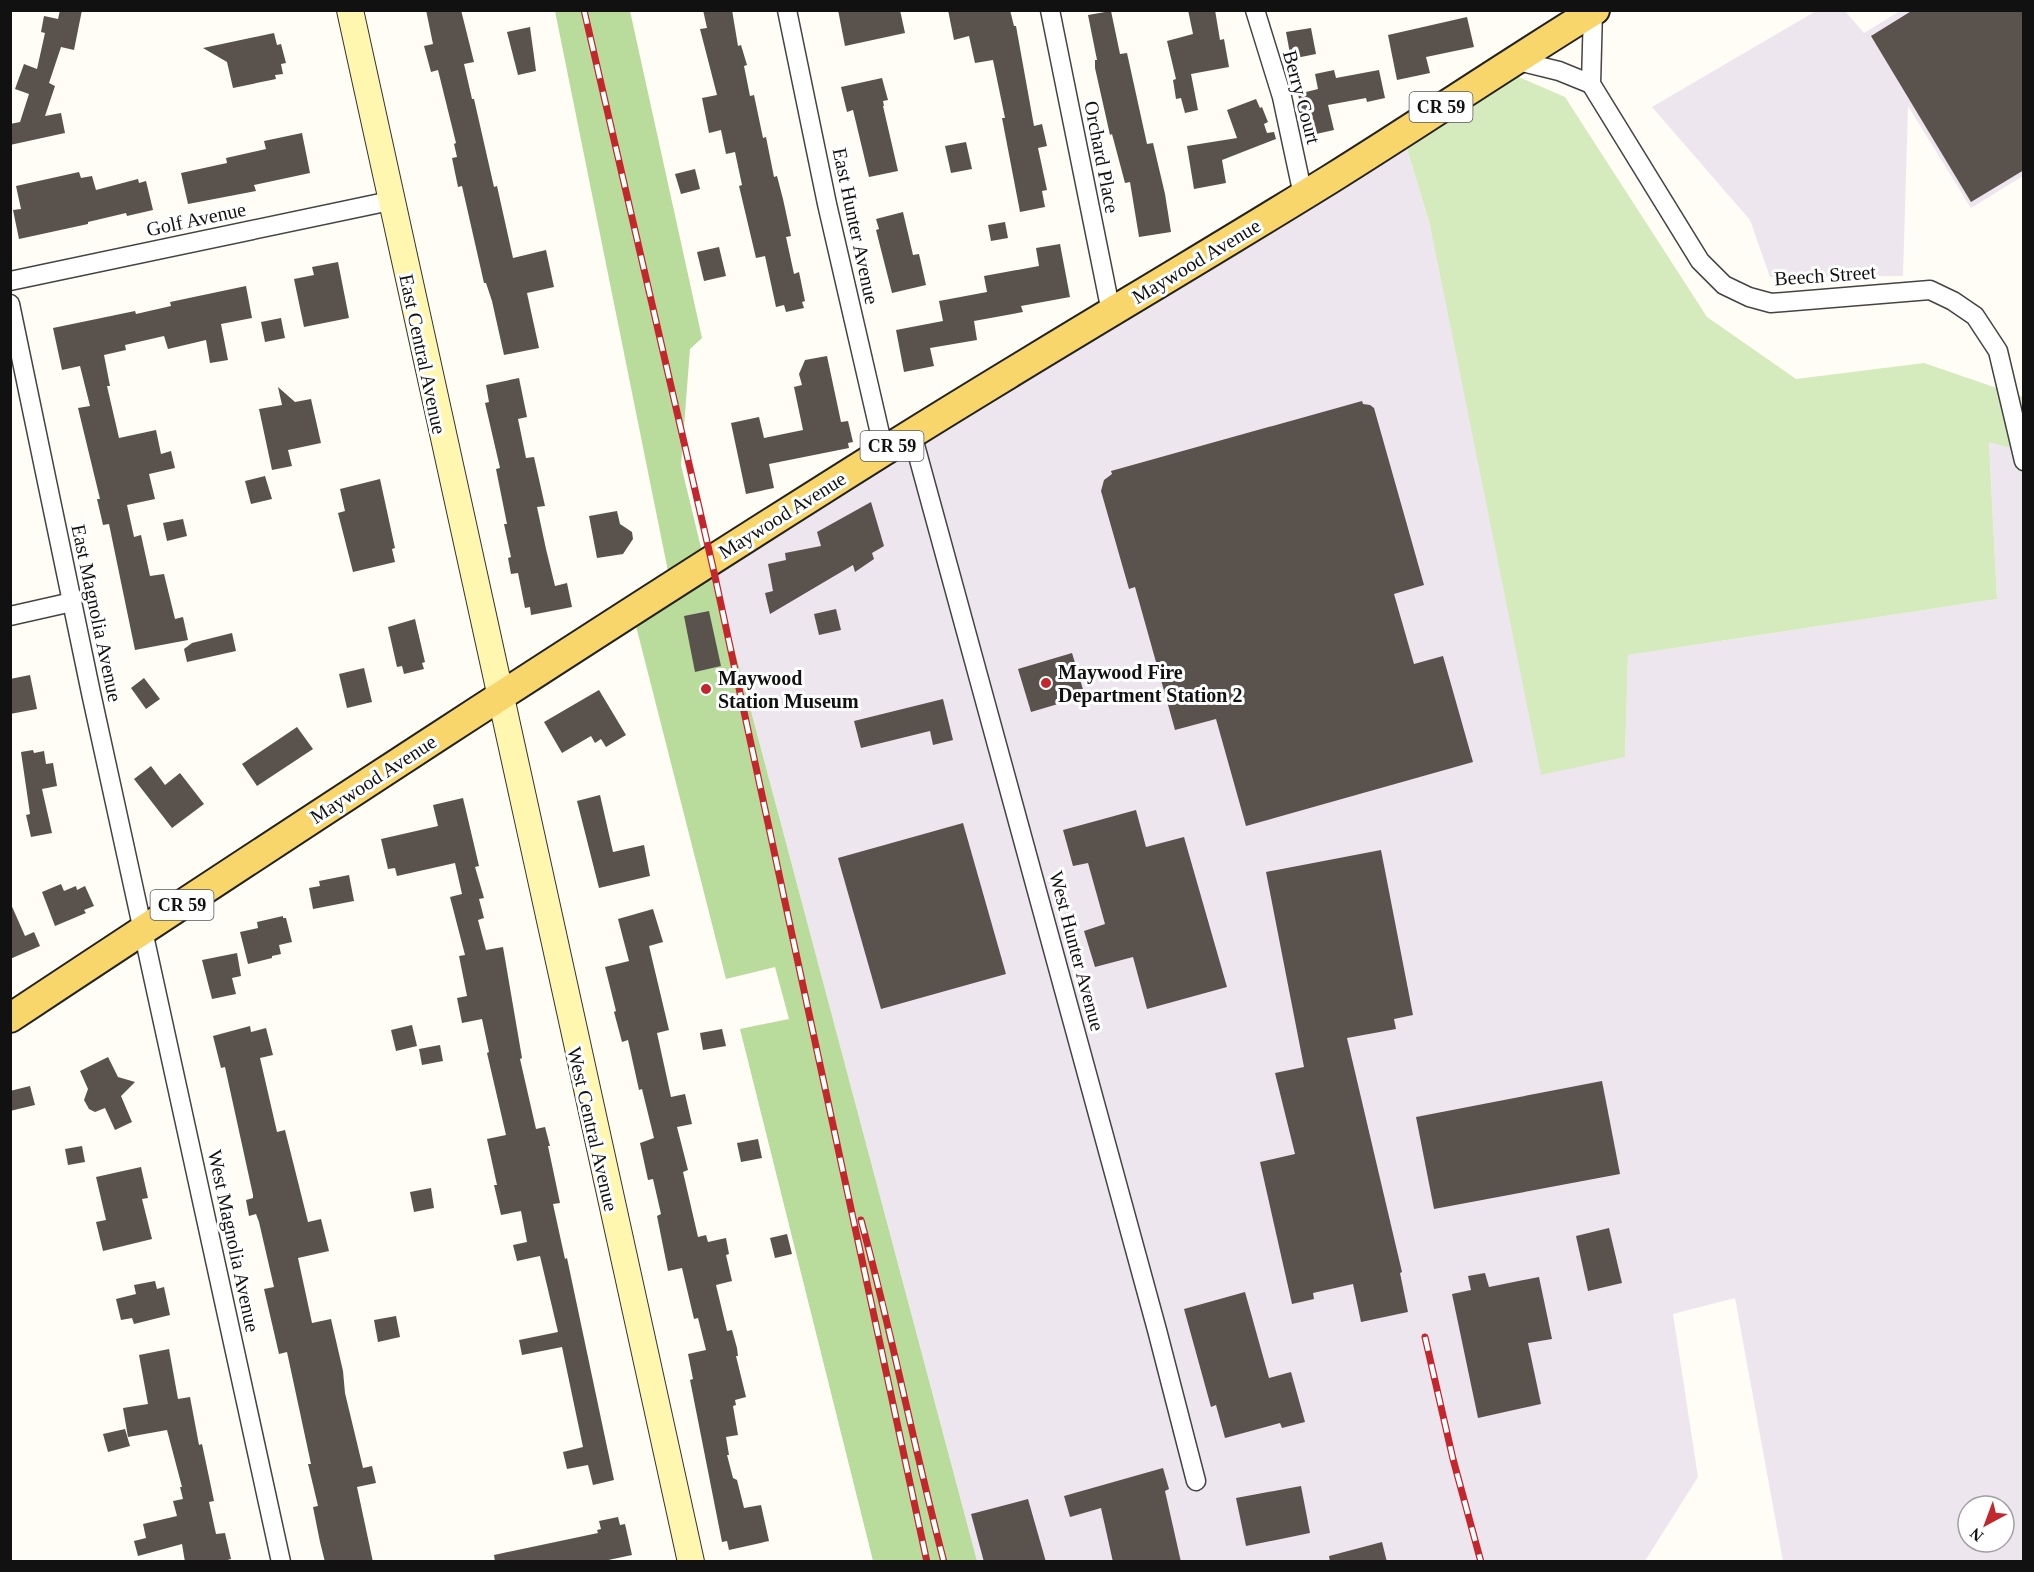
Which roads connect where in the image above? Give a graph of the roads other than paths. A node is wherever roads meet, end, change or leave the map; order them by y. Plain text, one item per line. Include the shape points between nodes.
1 (350, 10) edge
2 (787, 10) edge
3 (1050, 10) edge
4 (1255, 10) edge
5 (1594, 11) edge
6 (1514, 60) junction
7 (1591, 84) junction
8 (1303, 195) junction
9 (390, 201) junction
10 (10, 281) edge
11 (10, 304) edge
12 (1111, 312) junction
13 (912, 434) junction
14 (884, 451) junction
15 (2024, 461) edge
16 (72, 602) junction
17 (10, 616) edge
18 (498, 697) junction
19 (142, 931) junction
20 (10, 1018) edge
21 (1196, 1481) dead end
22 (281, 1562) edge
23 (691, 1562) edge

1 - 9 street, East Central Avenue
2 - 14 street, East Hunter Avenue
3 - 12 street, Orchard Place
4 - 8 street, Berry Court via 1282,98
5 - 6 main road, Maywood Avenue / CR 59
5 - 7 street
6 - 7 street
6 - 8 main road, Maywood Avenue / CR 59
7 - 15 street, Beech Street via 1700,261 1724,285 1771,303 1930,290 1975,316 1998,351
8 - 12 main road, Maywood Avenue / CR 59
9 - 10 street, Golf Avenue
9 - 18 street, East Central Avenue
11 - 16 street, East Magnolia Avenue
12 - 13 main road, Maywood Avenue / CR 59
13 - 14 main road, Maywood Avenue / CR 59
13 - 21 street, West Hunter Avenue
14 - 18 main road, Maywood Avenue / CR 59
16 - 17 street
16 - 19 street, East Magnolia Avenue
18 - 19 main road, Maywood Avenue / CR 59
18 - 23 street, West Central Avenue
19 - 20 main road, Maywood Avenue / CR 59
19 - 22 street, West Magnolia Avenue

